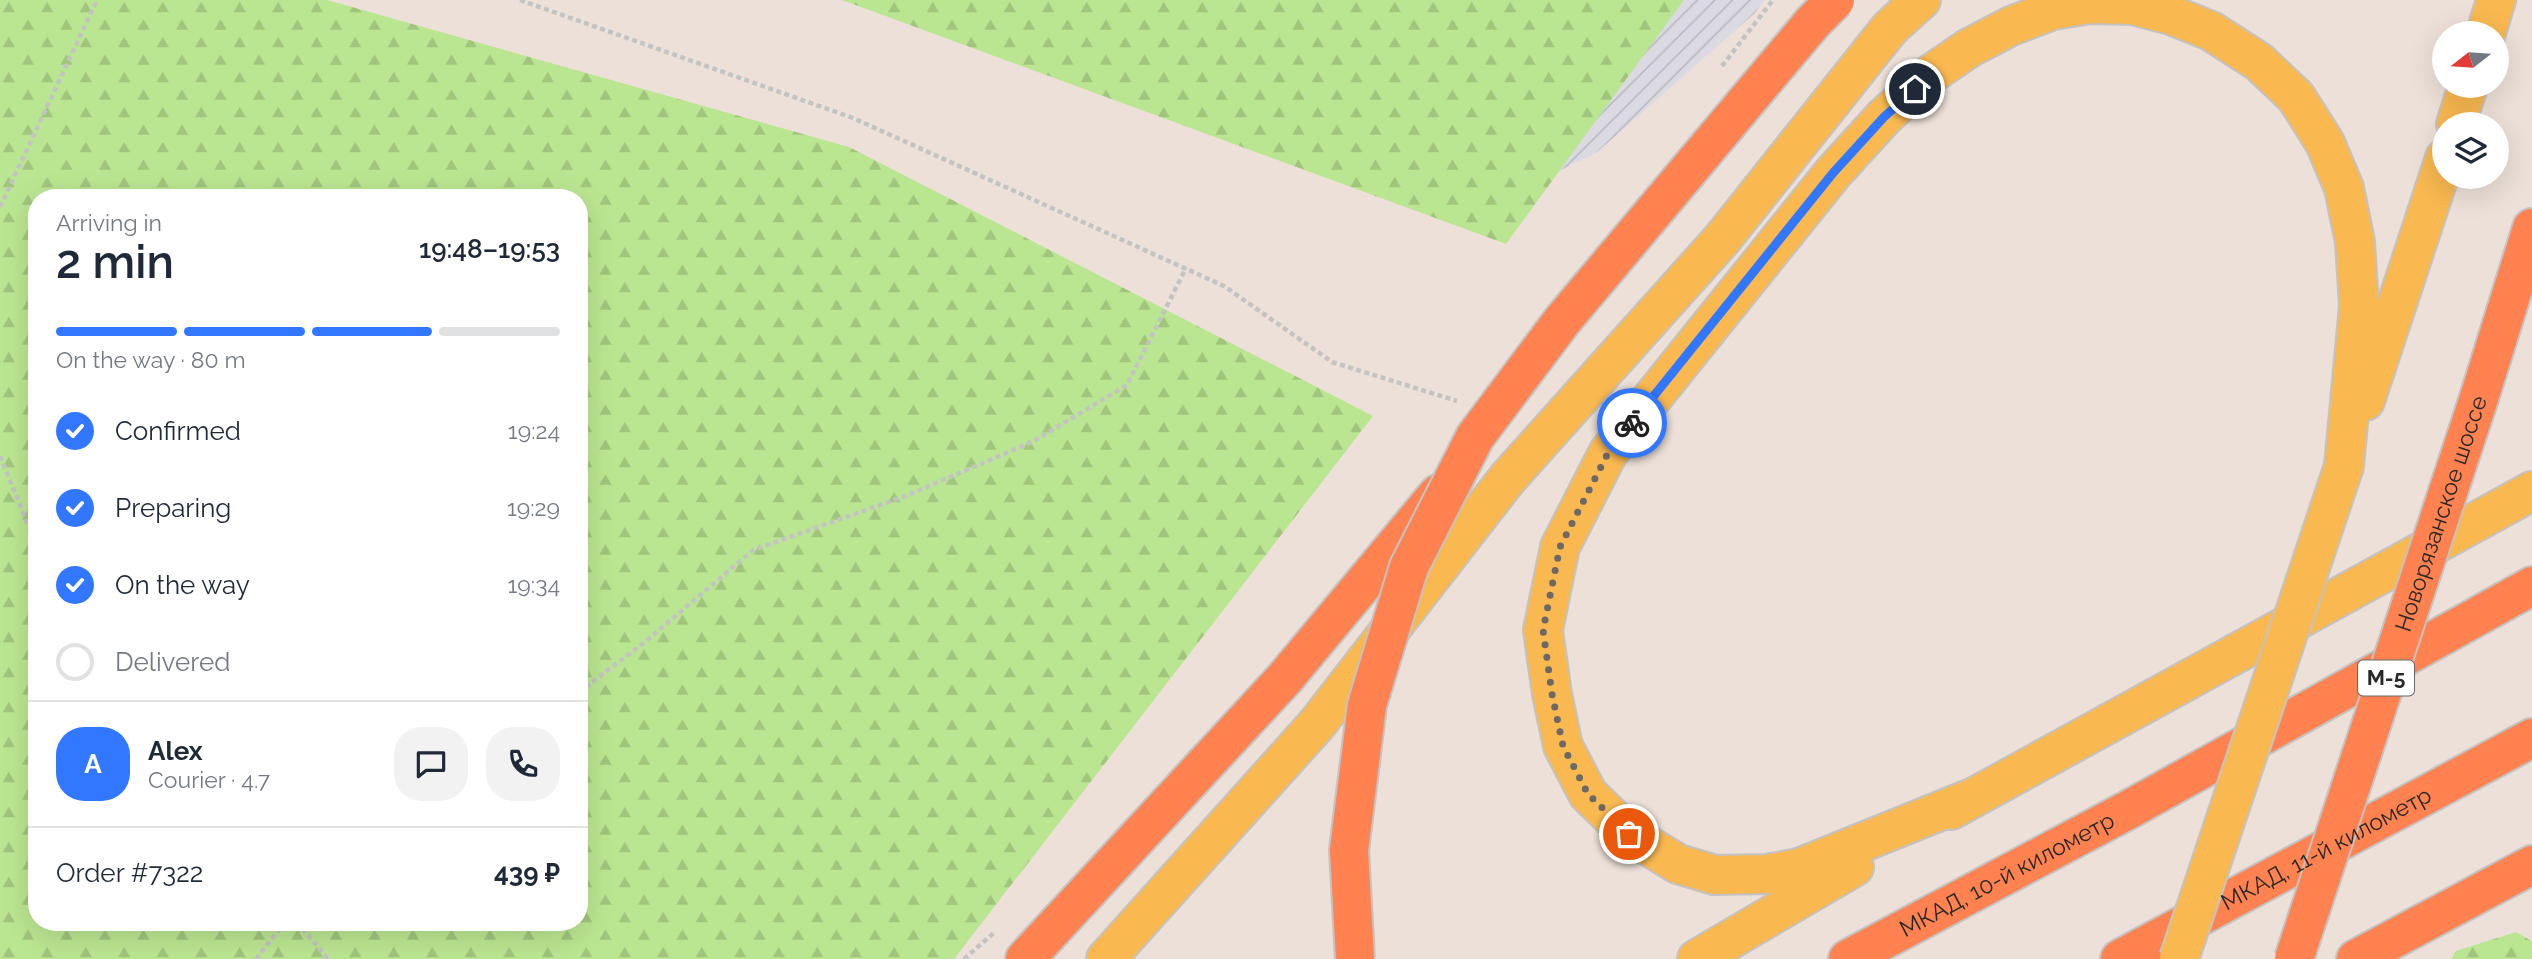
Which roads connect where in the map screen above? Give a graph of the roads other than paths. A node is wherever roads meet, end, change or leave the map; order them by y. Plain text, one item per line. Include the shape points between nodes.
1 (1835, 0) edge
2 (1843, 0) edge
3 (1921, 0) edge
4 (2496, 0) edge
5 (2490, 21) edge
6 (2435, 189) edge
7 (2532, 228) edge
8 (2344, 466) junction
9 (2532, 491) edge
10 (2532, 586) edge
11 (2532, 738) edge
12 (1972, 798) junction
13 (2532, 864) edge
14 (1025, 959) edge
15 (1106, 959) edge
16 (1355, 959) edge
17 (1697, 959) edge
18 (1848, 959) edge
19 (2120, 959) edge
20 (2179, 959) edge
21 (2294, 959) edge
22 (2356, 959) edge

1 - 16 highway, bridge via 1562,321 1475,437 1409,567 1367,705 1349,850
2 - 14 highway via 1284,678
3 - 15 main road via 1890,28 1723,238 1507,479 1317,724
4 - 5 main road
6 - 8 main road
7 - 21 highway, Новорязанское шоссе / М-5, bridge
8 - 12 main road via 2359,306 2355,242 2344,188 2325,143 2287,88 2259,62 2211,31 2132,5 2090,4 2053,10 1969,48 1931,74 1833,173 1608,453 1560,547 1543,630 1563,746 1588,794 1629,834 1678,864 1714,874 1767,874 1799,868
8 - 20 main road, bridge
9 - 12 main road
10 - 18 highway, МКАД, 10-й километр
11 - 19 highway, МКАД, 11-й километр
12 - 17 main road
13 - 22 highway

